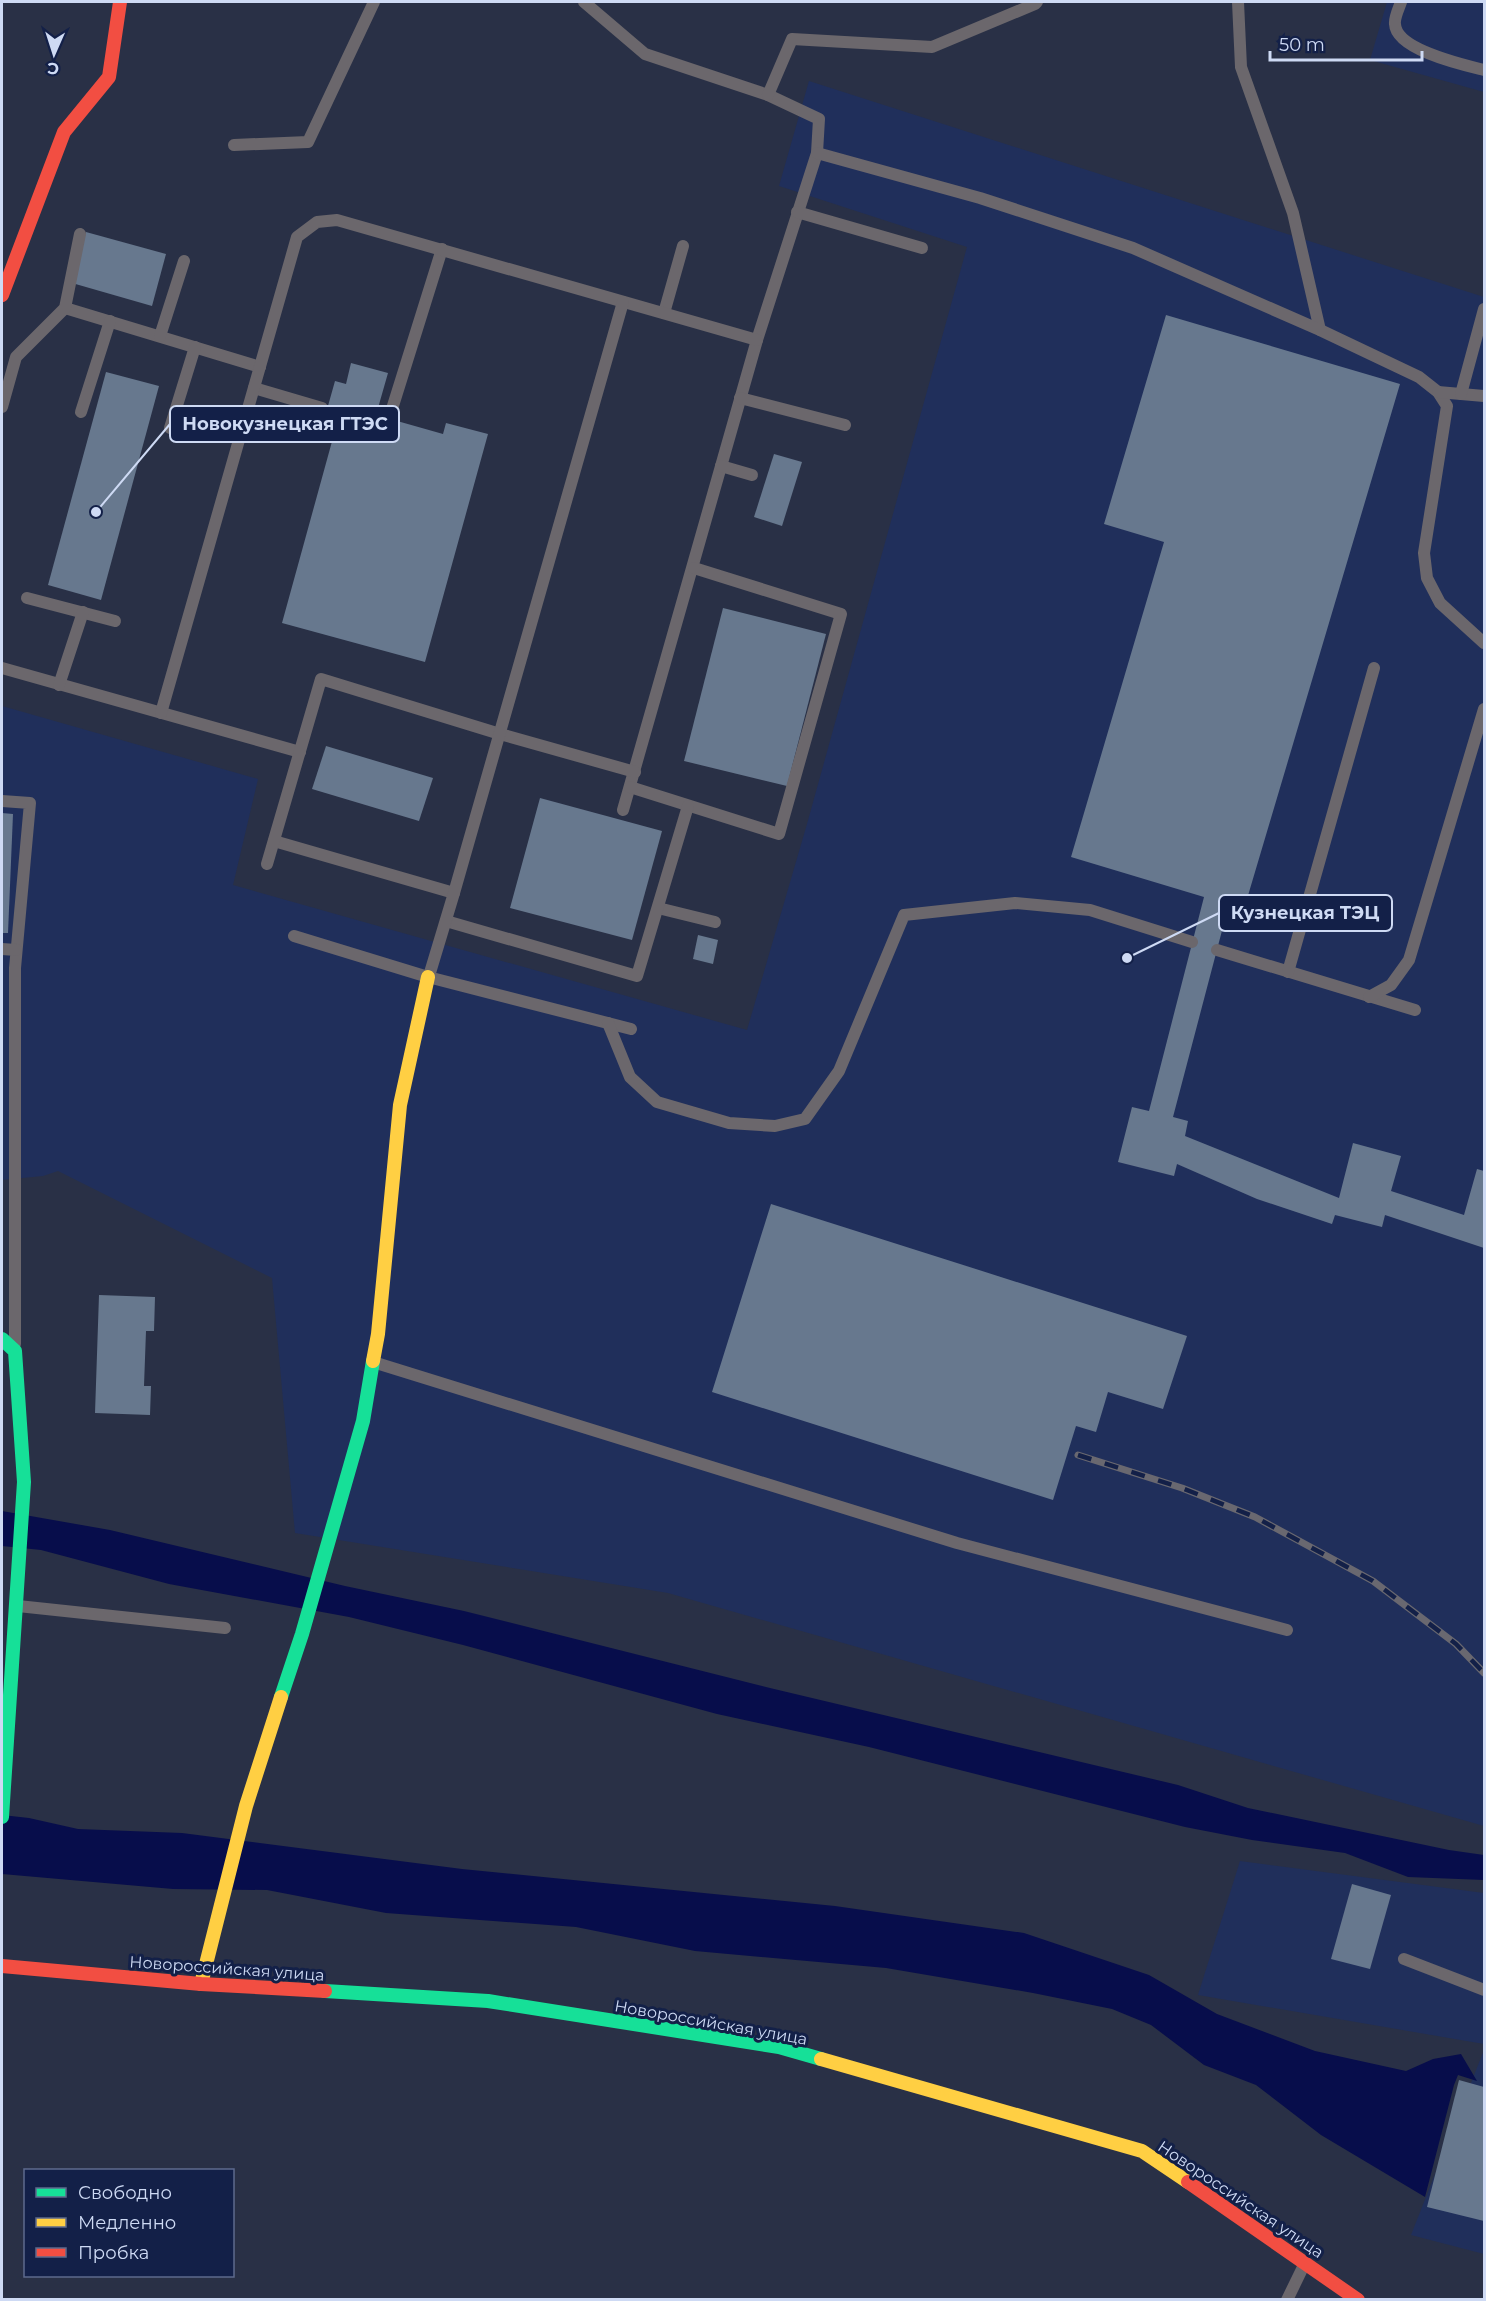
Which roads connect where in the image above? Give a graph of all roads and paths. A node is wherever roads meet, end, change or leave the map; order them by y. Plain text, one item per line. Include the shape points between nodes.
1 (120, 2) edge
2 (374, 2) edge
3 (584, 2) edge
4 (1036, 2) edge
5 (1238, 2) edge
6 (1401, 2) edge
7 (1485, 70) edge
8 (768, 95) junction
9 (234, 145) dead end
10 (818, 153) junction
11 (797, 212) junction
12 (80, 234) dead end
13 (683, 246) dead end
14 (922, 248) dead end
15 (442, 249) junction
16 (184, 261) dead end
17 (2, 295) edge
18 (623, 302) junction
19 (65, 308) junction
20 (1485, 309) edge
21 (664, 313) junction
22 (110, 321) junction
23 (1320, 330) junction
24 (160, 336) junction
25 (757, 340) junction
26 (195, 347) junction
27 (260, 367) junction
28 (254, 388) junction
29 (1438, 392) junction
30 (1461, 394) junction
31 (1485, 396) edge
32 (740, 398) junction
33 (2, 407) edge
34 (322, 408) dead end
35 (392, 409) dead end
36 (81, 412) dead end
37 (845, 425) dead end
38 (170, 428) dead end
39 (721, 466) junction
40 (752, 475) dead end
41 (694, 568) junction
42 (27, 598) dead end
43 (83, 612) junction
44 (115, 621) dead end
45 (1485, 643) edge
46 (2, 668) edge
47 (1374, 668) dead end
48 (60, 685) junction
49 (1485, 710) edge
50 (162, 713) junction
51 (500, 734) junction
52 (300, 752) junction
53 (635, 771) junction
54 (630, 788) junction
55 (2, 801) edge
56 (688, 806) junction
57 (623, 810) dead end
58 (274, 842) junction
59 (267, 864) dead end
60 (454, 893) junction
61 (658, 908) junction
62 (446, 921) junction
63 (715, 922) dead end
64 (294, 936) dead end
65 (1192, 942) dead end
66 (2, 949) edge
67 (16, 950) junction
68 (1217, 950) dead end
69 (1288, 972) junction
70 (428, 977) junction
71 (1369, 997) junction
72 (1414, 1010) dead end
73 (608, 1023) junction
74 (631, 1029) dead end
75 (2, 1339) edge
76 (15, 1351) junction
77 (373, 1362) junction
78 (2, 1603) edge
79 (16, 1605) junction
80 (225, 1628) dead end
81 (1287, 1630) dead end
82 (3, 1802) edge
83 (2, 1817) edge
84 (1404, 1959) dead end
85 (2, 1966) edge
86 (201, 1984) junction
87 (1485, 1990) edge
88 (1305, 2262) junction
89 (1287, 2300) edge
90 (1358, 2300) edge

1 - 17 street via 109,77 64,132
2 - 9 lane via 308,142
3 - 8 lane via 645,54
4 - 8 lane via 932,47 792,39
5 - 23 lane via 1240,67 1293,213
6 - 7 lane via 1394,24 1408,43 1439,58
8 - 10 lane via 819,119
10 - 11 lane
10 - 23 lane via 980,198 1133,248
11 - 14 lane
11 - 25 lane
12 - 19 lane
13 - 21 lane
15 - 18 lane
15 - 27 lane via 337,220 317,222 297,237
15 - 35 lane
16 - 24 lane
18 - 21 lane
18 - 51 lane
19 - 22 lane
19 - 33 lane via 16,357
20 - 30 lane
21 - 25 lane
22 - 24 lane
22 - 36 lane
23 - 29 lane via 1419,377
24 - 26 lane
25 - 32 lane
26 - 27 lane
26 - 38 lane
27 - 28 lane
28 - 34 lane
28 - 50 lane
29 - 30 lane
29 - 45 lane via 1447,406 1424,553 1427,578 1440,603
30 - 31 lane
32 - 37 lane
32 - 39 lane
39 - 40 lane
39 - 41 lane
41 - 53 lane
41 - 56 lane via 841,614 779,834
42 - 43 lane
43 - 44 lane
43 - 48 lane
46 - 48 lane
47 - 69 lane
48 - 50 lane
49 - 71 lane via 1409,960 1391,985
50 - 52 lane
51 - 52 lane via 321,679
51 - 53 lane
51 - 60 lane
52 - 58 lane
53 - 54 lane
54 - 56 lane
54 - 57 lane
55 - 67 lane via 30,803
56 - 61 lane
58 - 59 lane
58 - 60 lane
60 - 62 lane
61 - 62 lane via 637,976
61 - 63 lane
62 - 70 lane
64 - 70 lane
65 - 73 lane via 1090,910 1015,903 904,915 839,1071 806,1119 775,1126 729,1124 657,1102 630,1077
66 - 67 lane
67 - 76 lane
68 - 69 lane
69 - 71 lane
70 - 73 lane
70 - 77 street via 400,1105
71 - 72 lane
73 - 74 lane
75 - 76 street
76 - 79 street via 24,1482
77 - 81 lane via 957,1543
77 - 86 street via 363,1420 302,1634 246,1806
78 - 79 lane
79 - 80 lane
79 - 82 street
82 - 83 street
84 - 87 lane
85 - 86 street, Новороссийская улица
86 - 88 street, Новороссийская улица via 488,2001 779,2047 1142,2151
88 - 89 lane
88 - 90 street, Новороссийская улица

